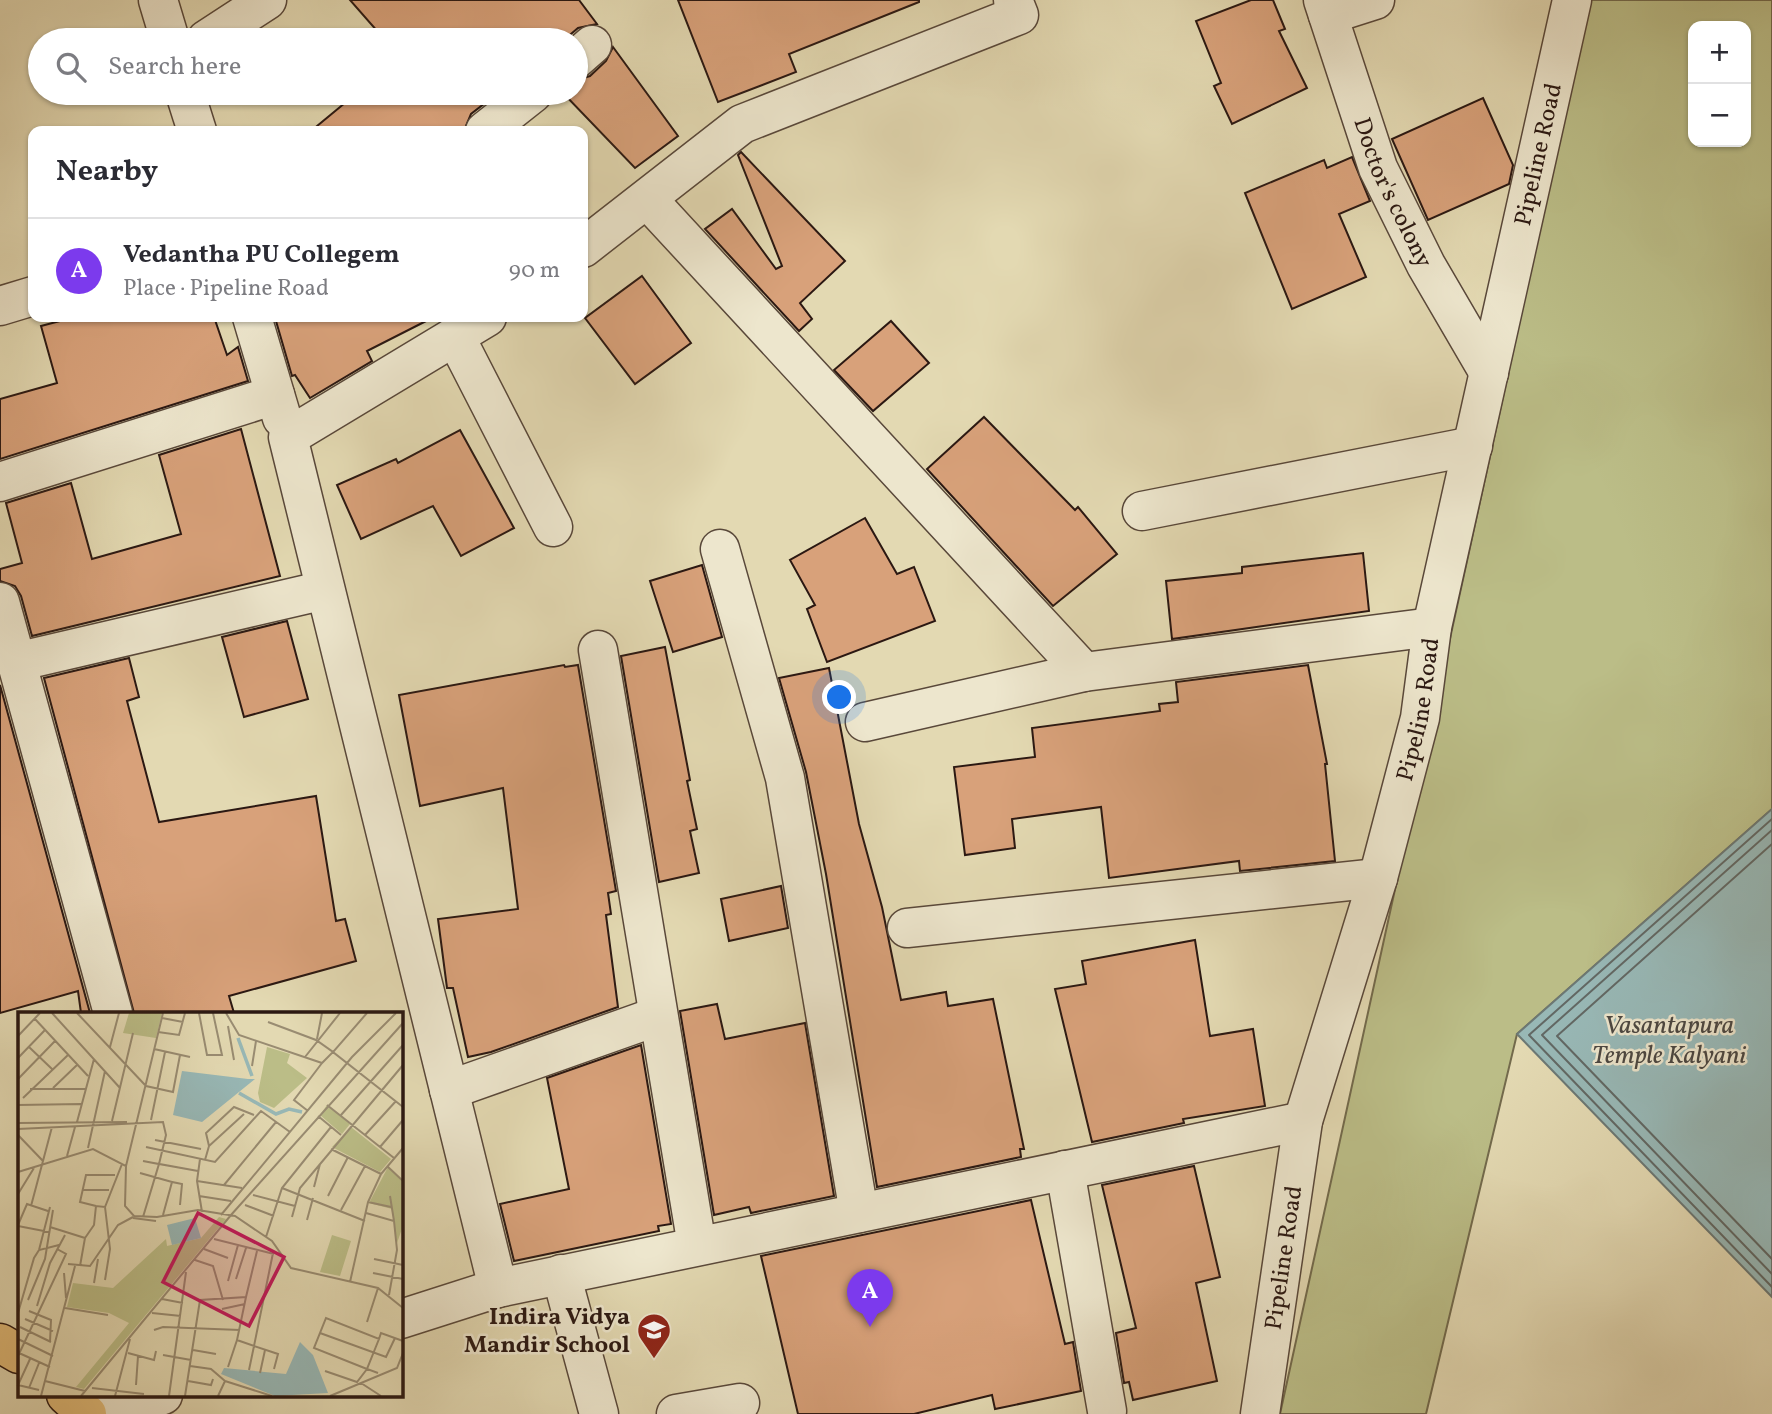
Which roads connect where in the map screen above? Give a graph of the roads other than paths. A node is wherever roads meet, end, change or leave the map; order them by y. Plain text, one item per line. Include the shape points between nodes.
1 (158, 0) edge
2 (267, 0) edge
3 (1013, 0) edge
4 (1375, 0) edge
5 (1572, 0) edge
6 (1326, 8) edge
7 (166, 28) edge
8 (224, 28) edge
9 (189, 105) edge
10 (518, 105) edge
11 (196, 126) edge
12 (491, 126) edge
13 (648, 200) junction
14 (588, 244) edge
15 (28, 298) edge
16 (0, 306) edge
17 (254, 322) edge
18 (479, 322) edge
19 (455, 336) junction
20 (1489, 373) junction
21 (275, 395) junction
22 (288, 437) junction
23 (1473, 446) junction
24 (0, 482) edge
25 (1142, 511) dead end
26 (553, 527) dead end
27 (720, 549) dead end
28 (325, 590) junction
29 (0, 602) edge
30 (1432, 627) junction
31 (598, 650) dead end
32 (16, 662) junction
33 (1084, 672) junction
34 (865, 722) dead end
35 (1378, 878) junction
36 (907, 928) dead end
37 (113, 1012) edge
38 (659, 1016) junction
39 (449, 1090) junction
40 (1303, 1121) junction
41 (1065, 1170) junction
42 (859, 1213) junction
43 (697, 1246) junction
44 (561, 1274) junction
45 (498, 1288) junction
46 (402, 1319) edge
47 (0, 1343) edge
48 (18, 1353) edge
49 (67, 1396) edge
50 (160, 1396) edge
51 (740, 1403) dead end
52 (1107, 1411) dead end
53 (87, 1414) edge
54 (106, 1414) edge
55 (599, 1414) edge
56 (676, 1414) edge
57 (1261, 1414) edge

1 - 7 street
2 - 8 street
3 - 13 street via 1019,15 742,124
4 - 6 street
5 - 20 street, Pipeline Road
6 - 20 street, Doctor's colony via 1378,168 1426,265
9 - 11 street
10 - 12 street
13 - 14 street
13 - 33 street
15 - 16 street
17 - 21 street
18 - 19 street
19 - 22 street
19 - 26 street
20 - 23 street, Pipeline Road
21 - 22 street
21 - 24 street
22 - 28 street
23 - 25 street
23 - 30 street, Pipeline Road
27 - 42 street via 785,778
28 - 32 street
28 - 39 street
29 - 32 street
30 - 33 street
30 - 35 street, Pipeline Road via 1420,718
31 - 38 street
32 - 37 street
33 - 34 street
35 - 36 street
35 - 40 street, Pipeline Road
38 - 39 street
38 - 43 street
39 - 45 street
40 - 41 street
40 - 57 street, Pipeline Road
41 - 42 street
41 - 52 street
42 - 43 street
43 - 44 street
44 - 45 street
44 - 55 street
45 - 46 street
47 - 48 main road
49 - 53 main road
50 - 54 street
51 - 56 street

